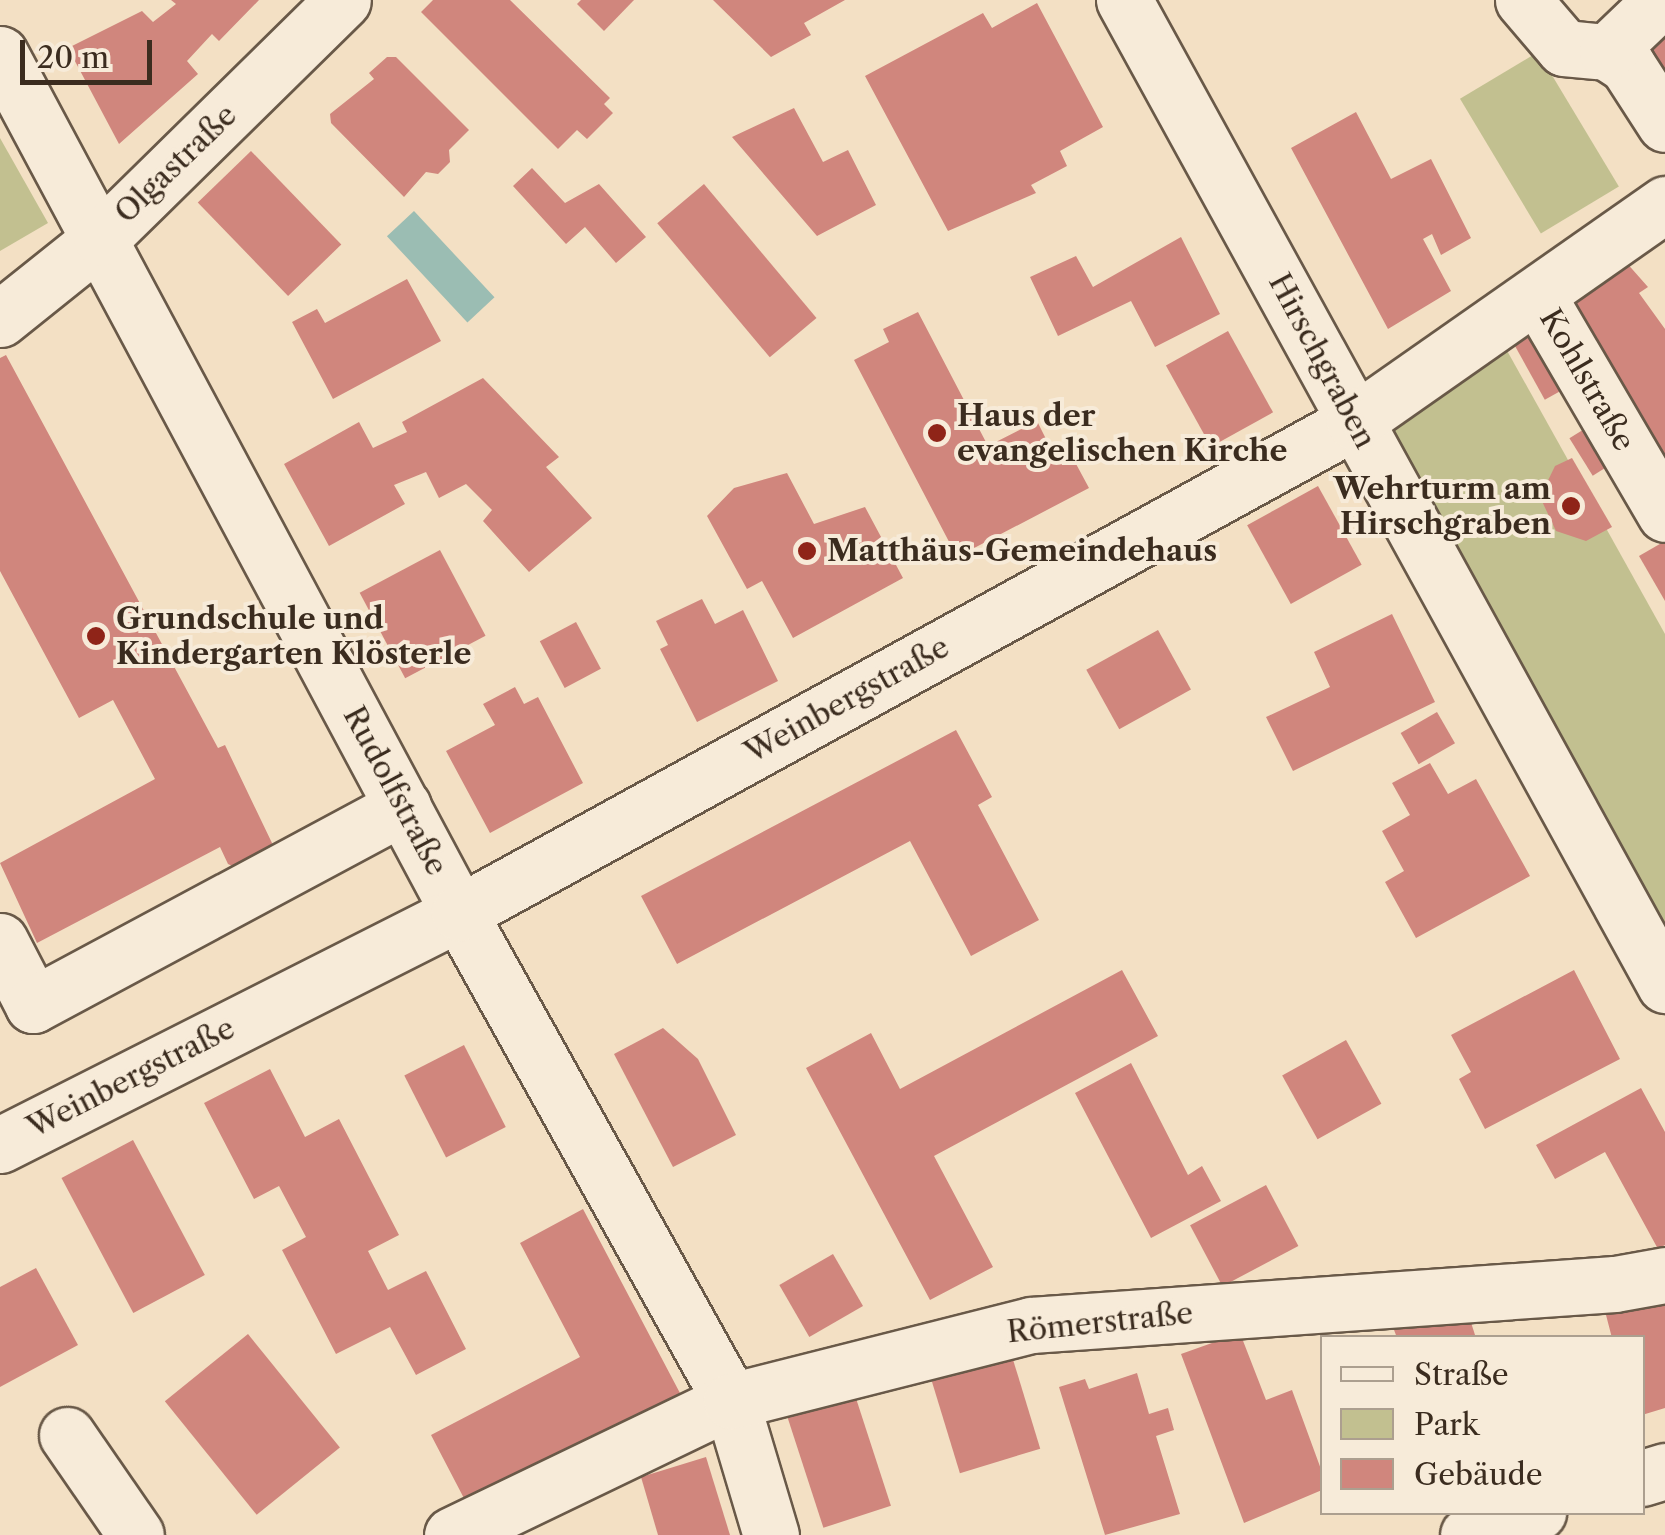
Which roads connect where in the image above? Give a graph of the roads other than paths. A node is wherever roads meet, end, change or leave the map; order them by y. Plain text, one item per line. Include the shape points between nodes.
1 (343, 0) edge
2 (1124, 0) edge
3 (1523, 0) edge
4 (1650, 0) edge
5 (1606, 52) junction
6 (0, 54) edge
7 (1665, 124) edge
8 (1665, 204) edge
9 (101, 238) junction
10 (1539, 298) junction
11 (0, 319) edge
12 (1354, 422) junction
13 (1665, 514) edge
14 (403, 807) junction
15 (459, 913) junction
16 (0, 942) edge
17 (1665, 985) edge
18 (0, 1146) edge
19 (1665, 1275) edge
20 (731, 1401) junction
21 (68, 1435) dead end
22 (1529, 1515) edge
23 (136, 1535) edge
24 (452, 1535) edge
25 (772, 1535) edge
26 (1468, 1535) edge

1 - 9 street, Olgastraße
2 - 12 street, Hirschgraben
3 - 5 street via 1564,48
4 - 5 street via 1654,8
5 - 7 street via 1627,64
6 - 9 street, Rudolfstraße
8 - 10 street, Weinbergstraße
9 - 11 street, Olgastraße
9 - 14 street, Rudolfstraße
10 - 12 street, Weinbergstraße
10 - 13 street, Kohlstraße
12 - 15 street, Weinbergstraße
12 - 17 street, Hirschgraben
14 - 15 street, Rudolfstraße
14 - 16 street via 33,1005
15 - 18 street, Weinbergstraße
15 - 20 street, Rudolfstraße
19 - 20 street, Römerstraße via 1615,1284 1031,1325
20 - 24 street, Römerstraße
20 - 25 street, Rudolfstraße
21 - 23 street
22 - 26 street

